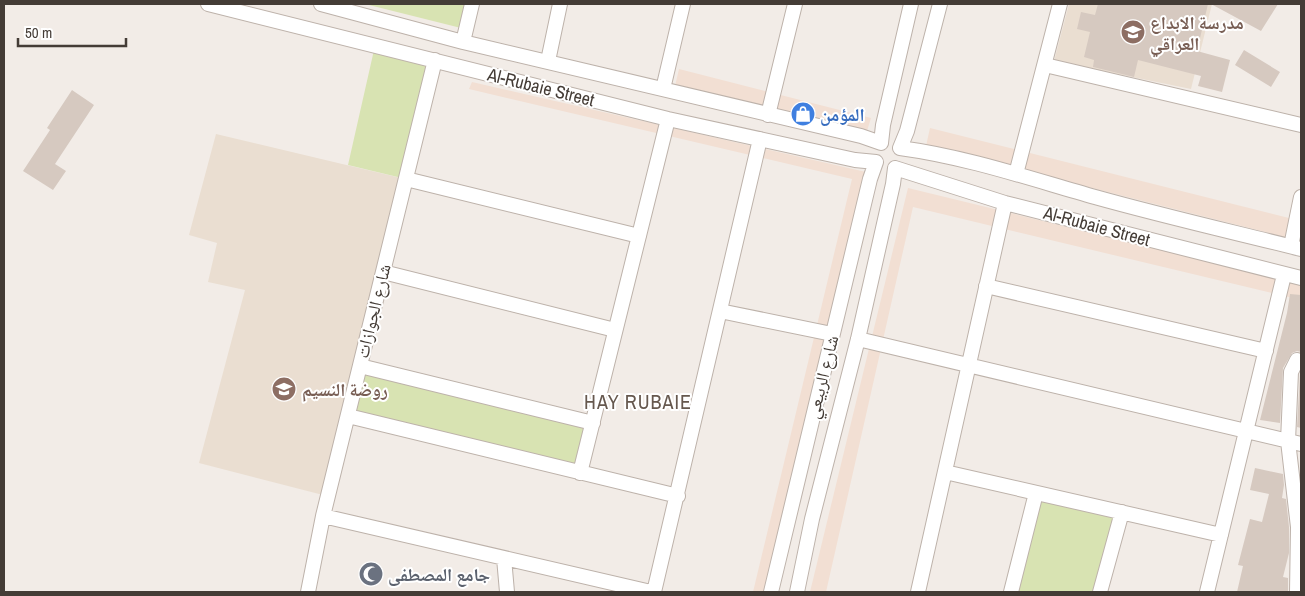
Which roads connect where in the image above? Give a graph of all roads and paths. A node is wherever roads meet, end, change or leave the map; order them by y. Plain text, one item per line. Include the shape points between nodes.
1 (208, 4) edge
2 (320, 4) edge
3 (472, 4) edge
4 (560, 4) edge
5 (683, 4) edge
6 (794, 4) edge
7 (911, 4) edge
8 (940, 4) edge
9 (1060, 4) edge
10 (447, 38) junction
11 (463, 42) junction
12 (479, 46) junction
13 (438, 61) junction
14 (548, 61) junction
15 (1045, 65) junction
16 (473, 70) junction
17 (663, 90) junction
18 (768, 116) junction
19 (668, 119) junction
20 (1301, 124) edge
21 (883, 125) junction
22 (907, 131) junction
23 (861, 136) junction
24 (760, 140) junction
25 (881, 143) junction
26 (900, 148) junction
27 (920, 151) junction
28 (855, 160) junction
29 (876, 162) junction
30 (895, 168) junction
31 (1016, 174) junction
32 (914, 175) junction
33 (406, 179) junction
34 (870, 179) junction
35 (893, 184) junction
36 (1301, 197) edge
37 (1005, 202) junction
38 (639, 236) junction
39 (1296, 248) edge
40 (383, 272) junction
41 (1284, 275) junction
42 (1301, 278) edge
43 (986, 286) junction
44 (720, 311) junction
45 (615, 330) junction
46 (832, 334) junction
47 (858, 339) junction
48 (1266, 351) junction
49 (1298, 360) dead end
50 (969, 365) junction
51 (360, 366) junction
52 (348, 416) junction
53 (592, 423) junction
54 (1247, 431) junction
55 (1295, 442) edge
56 (945, 472) junction
57 (580, 473) junction
58 (794, 490) junction
59 (1036, 493) junction
60 (678, 496) junction
61 (818, 499) junction
62 (1122, 512) junction
63 (323, 516) junction
64 (786, 527) junction
65 (1299, 527) edge
66 (810, 533) junction
67 (1221, 535) junction
68 (504, 558) junction
69 (308, 592) edge
70 (507, 592) edge
71 (653, 592) edge
72 (771, 592) edge
73 (797, 592) edge
74 (918, 592) edge
75 (1011, 592) edge
76 (1100, 592) edge
77 (1207, 592) edge
78 (1297, 592) edge

1 - 13 street, Al-Rubaie Street
2 - 10 street, Al-Rubaie Street
3 - 11 street
4 - 14 street
5 - 17 street
6 - 18 street
7 - 21 street
8 - 22 street
9 - 15 street
10 - 11 street, Al-Rubaie Street
10 - 13 street via 455,45 455,53 451,59
11 - 12 street, Al-Rubaie Street
12 - 14 street, Al-Rubaie Street
12 - 16 street via 469,48 465,54 466,62
13 - 16 street, Al-Rubaie Street
13 - 33 street, شارع الجوازات
14 - 17 street, Al-Rubaie Street
15 - 20 street
15 - 31 street
16 - 19 street, Al-Rubaie Street
17 - 18 street, Al-Rubaie Street
18 - 23 street, Al-Rubaie Street
19 - 24 street, Al-Rubaie Street
19 - 38 street
21 - 22 street via 886,136 892,140 900,139
21 - 23 street via 874,134
21 - 25 street
22 - 26 street
22 - 27 street
23 - 25 street, Al-Rubaie Street
23 - 28 street via 869,145 869,152 864,158
24 - 28 street, Al-Rubaie Street
24 - 44 street
25 - 26 street, Al-Rubaie Street via 890,141
25 - 29 street via 875,150
26 - 27 street, Al-Rubaie Street
26 - 30 street via 902,157
27 - 31 street, Al-Rubaie Street
27 - 32 street via 911,153 906,160
28 - 29 street, Al-Rubaie Street
28 - 34 street via 865,167
29 - 30 street, Al-Rubaie Street via 882,168
29 - 34 street, شارع الربيعي
30 - 32 street, Al-Rubaie Street
30 - 35 street, شارع الربيعي
31 - 39 street, Al-Rubaie Street
32 - 35 street
32 - 37 street, Al-Rubaie Street
33 - 38 street
33 - 40 street, شارع الجوازات
34 - 35 street via 876,173 884,172 890,175
34 - 46 street, شارع الربيعي
35 - 47 street, شارع الربيعي
36 - 39 street
37 - 41 street, Al-Rubaie Street
37 - 43 street
38 - 45 street
40 - 45 street
40 - 51 street, شارع الجوازات
41 - 42 street, Al-Rubaie Street
41 - 48 street
43 - 48 street
43 - 50 street
44 - 46 street
44 - 60 street
45 - 53 street
46 - 58 street, شارع الربيعي
47 - 50 street
47 - 61 street, شارع الربيعي
48 - 54 street
49 - 55 street via 1291,372
50 - 54 street
50 - 56 street
51 - 52 street, شارع الجوازات
51 - 53 street
52 - 57 street
52 - 63 street, شارع الجوازات
53 - 57 street
54 - 55 street
54 - 67 street
55 - 65 street
56 - 59 street
56 - 74 street
57 - 60 street
58 - 61 street via 796,502 801,507 808,508
58 - 64 street, شارع الربيعي
59 - 62 street
59 - 75 street
60 - 71 street
61 - 66 street, شارع الربيعي
62 - 67 street
62 - 76 street
63 - 68 street
63 - 69 street, شارع الجوازات
64 - 66 street via 801,519 808,524
64 - 72 street, شارع الربيعي
65 - 78 street
66 - 73 street, شارع الربيعي
67 - 77 street
68 - 70 street
68 - 71 street

